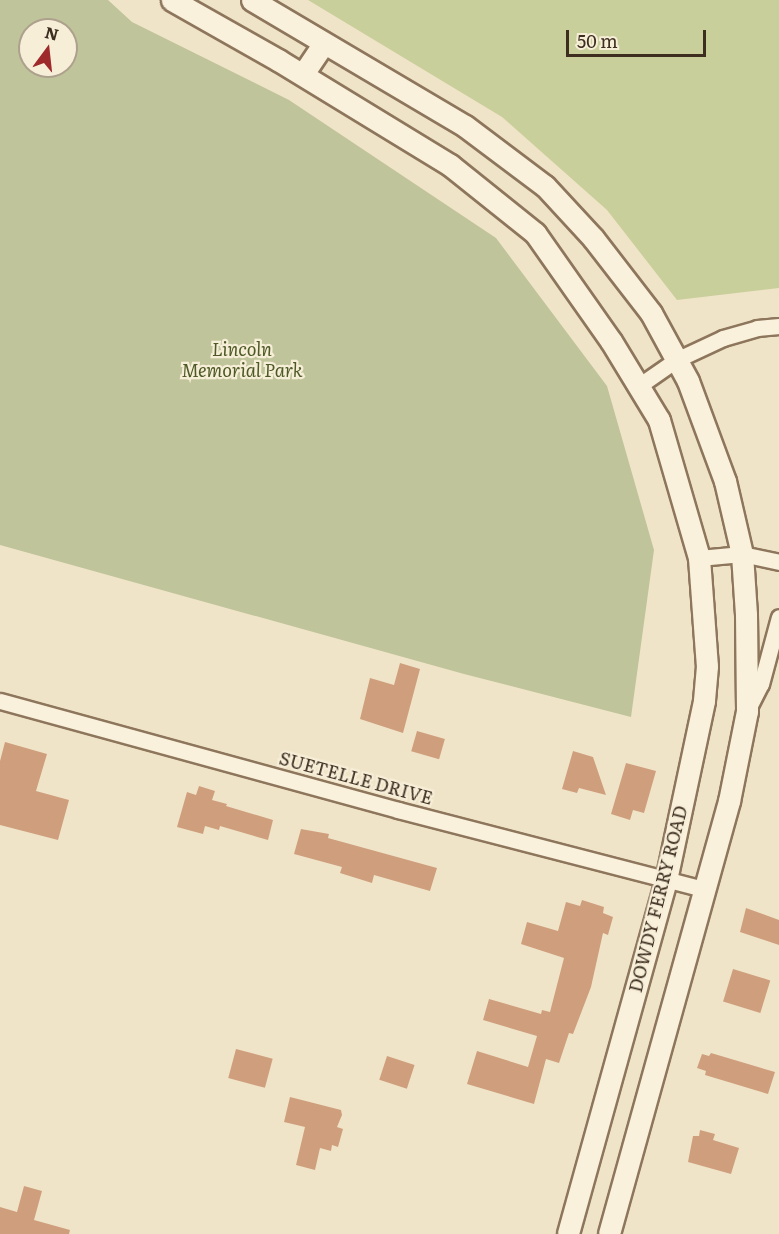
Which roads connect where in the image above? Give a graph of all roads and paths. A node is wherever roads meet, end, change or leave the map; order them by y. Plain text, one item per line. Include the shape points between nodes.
1 (172, 0) edge
2 (252, 0) edge
3 (324, 43) junction
4 (303, 74) junction
5 (779, 326) edge
6 (676, 360) junction
7 (640, 385) junction
8 (742, 554) junction
9 (699, 558) junction
10 (779, 562) edge
11 (779, 617) edge
12 (0, 701) edge
13 (747, 711) junction
14 (666, 880) junction
15 (703, 889) junction
16 (568, 1234) edge
17 (609, 1234) edge

1 - 4 main road, DOWDY FERRY ROAD
2 - 3 main road
3 - 4 main road
3 - 6 main road via 465,126 545,186 627,281 651,314
4 - 7 main road, DOWDY FERRY ROAD via 450,165 535,233
5 - 6 street via 723,338
6 - 7 street
6 - 8 main road via 717,454
7 - 9 main road, DOWDY FERRY ROAD via 658,420
8 - 9 street
8 - 10 street
8 - 13 main road
9 - 14 main road, DOWDY FERRY ROAD via 707,666 704,701
11 - 13 street via 761,684
12 - 14 street, SUETELLE DRIVE
13 - 15 main road via 729,801
14 - 15 street, SUETELLE DRIVE
14 - 16 main road, DOWDY FERRY ROAD
15 - 17 main road

